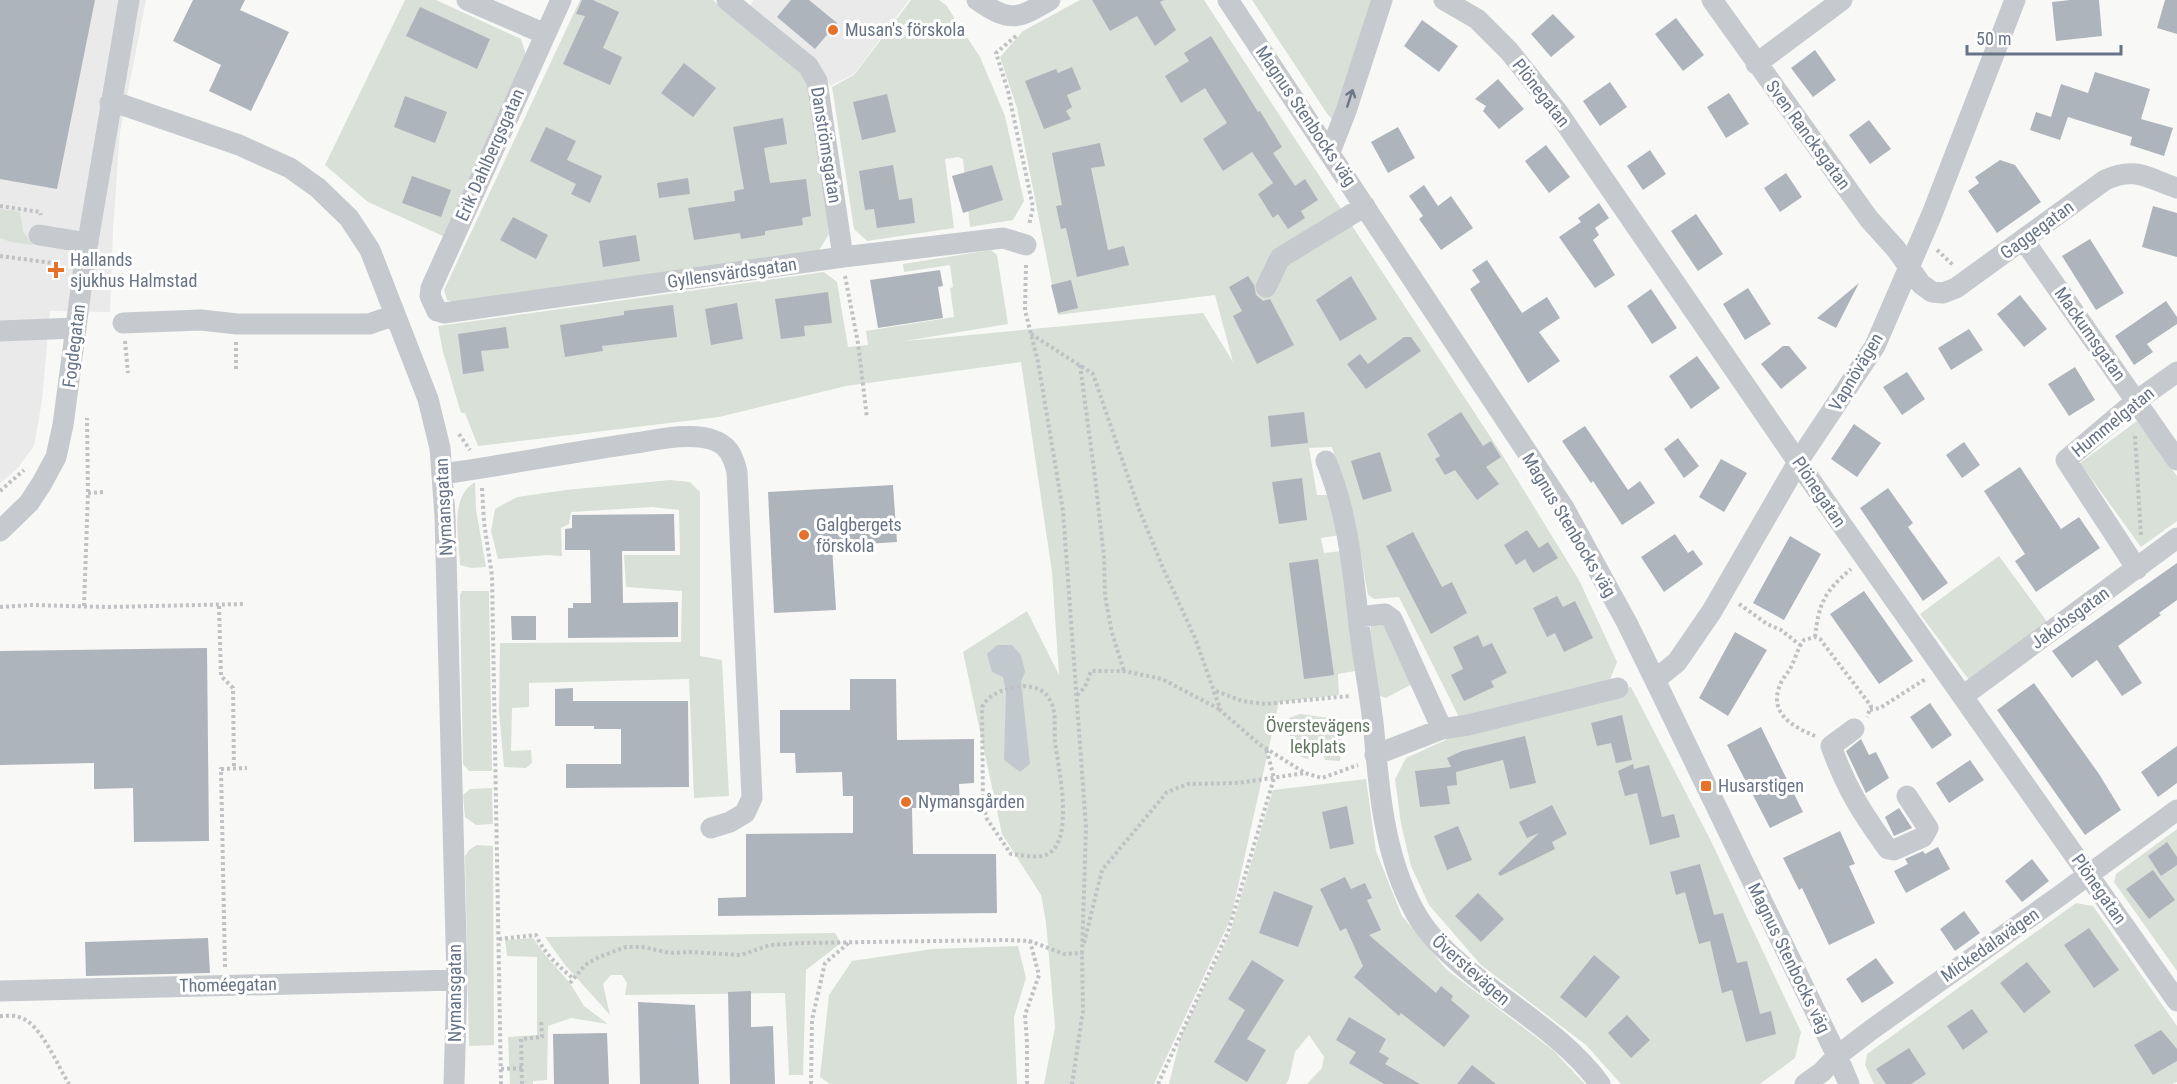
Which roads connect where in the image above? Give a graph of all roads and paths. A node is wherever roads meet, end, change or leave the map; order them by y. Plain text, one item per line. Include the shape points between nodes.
1 (129, 0) edge
2 (467, 0) edge
3 (561, 0) edge
4 (727, 0) edge
5 (1050, 0) edge
6 (1228, 0) edge
7 (1382, 0) edge
8 (1444, 0) edge
9 (1712, 0) edge
10 (1842, 0) edge
11 (2015, 0) edge
12 (986, 6) edge
13 (545, 34) junction
14 (1017, 34) dead end
15 (1756, 64) junction
16 (110, 103) junction
17 (1330, 152) junction
18 (2177, 188) edge
19 (0, 206) edge
20 (1365, 206) junction
21 (30, 211) dead end
22 (39, 235) dead end
23 (2023, 239) junction
24 (78, 242) junction
25 (1931, 244) dead end
26 (1026, 245) junction
27 (0, 256) edge
28 (843, 257) junction
29 (1908, 265) junction
30 (1958, 270) dead end
31 (72, 275) junction
32 (1266, 287) dead end
33 (437, 311) joint
34 (395, 315) junction
35 (123, 323) dead end
36 (76, 328) junction
37 (0, 331) edge
38 (1030, 333) junction
39 (1080, 365) junction
40 (2177, 372) edge
41 (2136, 401) junction
42 (87, 410) dead end
43 (867, 418) dead end
44 (457, 429) dead end
45 (2135, 430) dead end
46 (1326, 460) dead end
47 (2177, 460) edge
48 (1799, 462) junction
49 (29, 464) dead end
50 (478, 469) junction
51 (443, 474) junction
52 (0, 491) edge
53 (104, 492) dead end
54 (88, 493) junction
55 (0, 531) edge
56 (2177, 538) edge
57 (2141, 541) dead end
58 (1855, 566) dead end
59 (2137, 569) junction
60 (1732, 599) dead end
61 (243, 604) dead end
62 (84, 606) junction
63 (219, 606) junction
64 (0, 608) edge
65 (1358, 617) junction
66 (1815, 637) junction
67 (1800, 645) junction
68 (1124, 671) junction
69 (1932, 674) dead end
70 (1655, 680) junction
71 (1023, 687) joint
72 (1618, 688) dead end
73 (1215, 690) junction
74 (1359, 695) dead end
75 (1076, 696) junction
76 (1963, 696) junction
77 (1870, 710) junction
78 (1221, 711) junction
79 (1442, 729) junction
80 (1854, 729) joint
81 (1831, 746) junction
82 (1266, 748) junction
83 (1371, 759) junction
84 (234, 768) junction
85 (247, 768) dead end
86 (1305, 773) junction
87 (1274, 778) junction
88 (1907, 796) dead end
89 (2177, 810) edge
90 (711, 828) dead end
91 (2089, 874) junction
92 (499, 939) junction
93 (851, 941) junction
94 (1030, 941) junction
95 (1082, 952) junction
96 (457, 980) junction
97 (226, 985) junction
98 (0, 992) edge
99 (2177, 1001) edge
100 (0, 1016) edge
101 (541, 1019) dead end
102 (1837, 1056) junction
103 (522, 1068) junction
104 (501, 1069) junction
105 (69, 1084) edge
106 (454, 1084) edge
107 (501, 1084) edge
108 (522, 1084) edge
109 (811, 1084) edge
110 (1027, 1084) edge
111 (1072, 1084) edge
112 (1158, 1084) edge
113 (1600, 1084) edge
114 (1805, 1084) edge
115 (1849, 1084) edge

1 - 16 street, Fogdegatan
2 - 13 street
3 - 13 street, Erik Dahlbergsgatan
4 - 28 street, Danströmsgatan via 808,66 817,81
5 - 12 street via 1025,15 1014,16
6 - 17 street, Magnus Stenbocks väg
17 -> 7 street
8 - 48 street, Plönegatan via 1477,19 1509,51 1557,111
9 - 15 street, Sven Rancksgatan
10 - 15 street
11 - 29 street, Vapnövägen via 1932,214
13 - 33 street, Erik Dahlbergsgatan via 430,288
14 - 26 path via 996,53 1033,207
15 - 29 street, Sven Rancksgatan via 1869,219
16 - 24 street, Fogdegatan
16 - 34 street, Nymansgatan via 238,145 290,168 318,188 349,218 370,250
17 - 20 street, Magnus Stenbocks väg
18 - 23 street, Gaggegatan via 2134,172 2118,174
19 - 21 path
20 - 32 street via 1280,258
20 - 70 street, Magnus Stenbocks väg via 1564,508
22 - 24 street
23 - 29 street, Gaggegatan via 1956,288 1943,293 1921,285
23 - 41 street, Mackumsgatan
24 - 31 street, Fogdegatan
24 - 31 path
25 - 30 path
26 - 28 street, Gyllensvärdsgatan via 1003,238
26 - 38 path via 1025,310
27 - 31 path via 52,263
28 - 33 street, Gyllensvärdsgatan
28 - 43 path
29 - 48 street, Vapnövägen via 1875,346
31 - 36 street, Fogdegatan
34 - 35 street via 369,324 237,324 201,320
34 - 51 street, Nymansgatan via 428,399
36 - 37 street
36 - 55 street, Fogdegatan via 56,457 29,503
38 - 39 path
38 - 75 path via 1063,511
39 - 68 path via 1104,557 1105,596
39 - 73 path via 1093,374 1139,509
40 - 41 street, Hummelgatan
41 - 47 street, Mackumsgatan
41 - 59 street, Hummelgatan via 2066,460
42 - 54 path
44 - 50 path
45 - 57 path
46 - 65 street, Överstevägen via 1350,542
48 - 70 street, Vapnövägen via 1712,611 1677,662
48 - 76 street, Plönegatan
49 - 52 path
50 - 51 street
50 - 90 street via 686,437 708,438 722,443 731,452 737,472 752,798 745,813
50 - 92 path via 492,576
51 - 96 street, Nymansgatan
53 - 54 path
54 - 62 path
56 - 59 street, Jakobsgatan
58 - 66 path via 1834,583 1823,599
59 - 76 street, Jakobsgatan
60 - 67 path
61 - 63 path
62 - 63 path
62 - 64 path
63 - 84 path via 221,676 233,688
65 - 79 street via 1385,614 1392,619
65 - 83 street, Överstevägen
66 - 67 path
66 - 77 path via 1854,683
67 - 81 path via 1780,684 1779,708 1791,725
68 - 75 path via 1091,671
68 - 78 path via 1162,679
69 - 77 path via 1880,708
70 - 102 street, Magnus Stenbocks väg
71 - 71 path via 1003,690 986,699 982,706 983,805 987,819 1011,854 1042,856 1051,853 1058,839 1064,806 1054,709 1038,687
72 - 79 street
73 - 74 path via 1242,701 1264,704
73 - 78 path
75 - 95 path via 1086,827
76 - 91 street, Plönegatan
77 - 80 path via 1863,723
78 - 82 path
79 - 83 street
80 - 81 street
81 - 88 street via 1853,800 1888,849 1923,837 1928,828
82 - 86 path
82 - 87 path
83 - 86 path via 1322,778
83 - 113 street, Överstevägen via 1391,852 1422,926 1473,976 1564,1045
84 - 85 path
84 - 97 path via 221,769
86 - 87 path
87 - 95 path via 1188,784 1167,792 1102,870
87 - 112 path via 1228,932
89 - 91 street, Mickedalavägen
91 - 99 street, Plönegatan
91 - 102 street, Mickedalavägen
92 - 93 path via 536,935 572,981 585,965 626,947 669,953 741,955 770,945
92 - 104 path
93 - 94 path
93 - 109 path via 825,963 812,1020
94 - 95 path via 1064,954
94 - 110 path via 1039,975 1025,1015
95 - 111 path via 1083,1011
96 - 97 street, Thoméegatan
96 - 106 street, Nymansgatan
97 - 98 street, Thoméegatan
100 - 105 path via 26,1020 45,1042
101 - 103 path via 542,1037 521,1039
102 - 114 street, Mickedalavägen
102 - 115 street, Magnus Stenbocks väg
103 - 104 path
103 - 108 path
104 - 107 path

